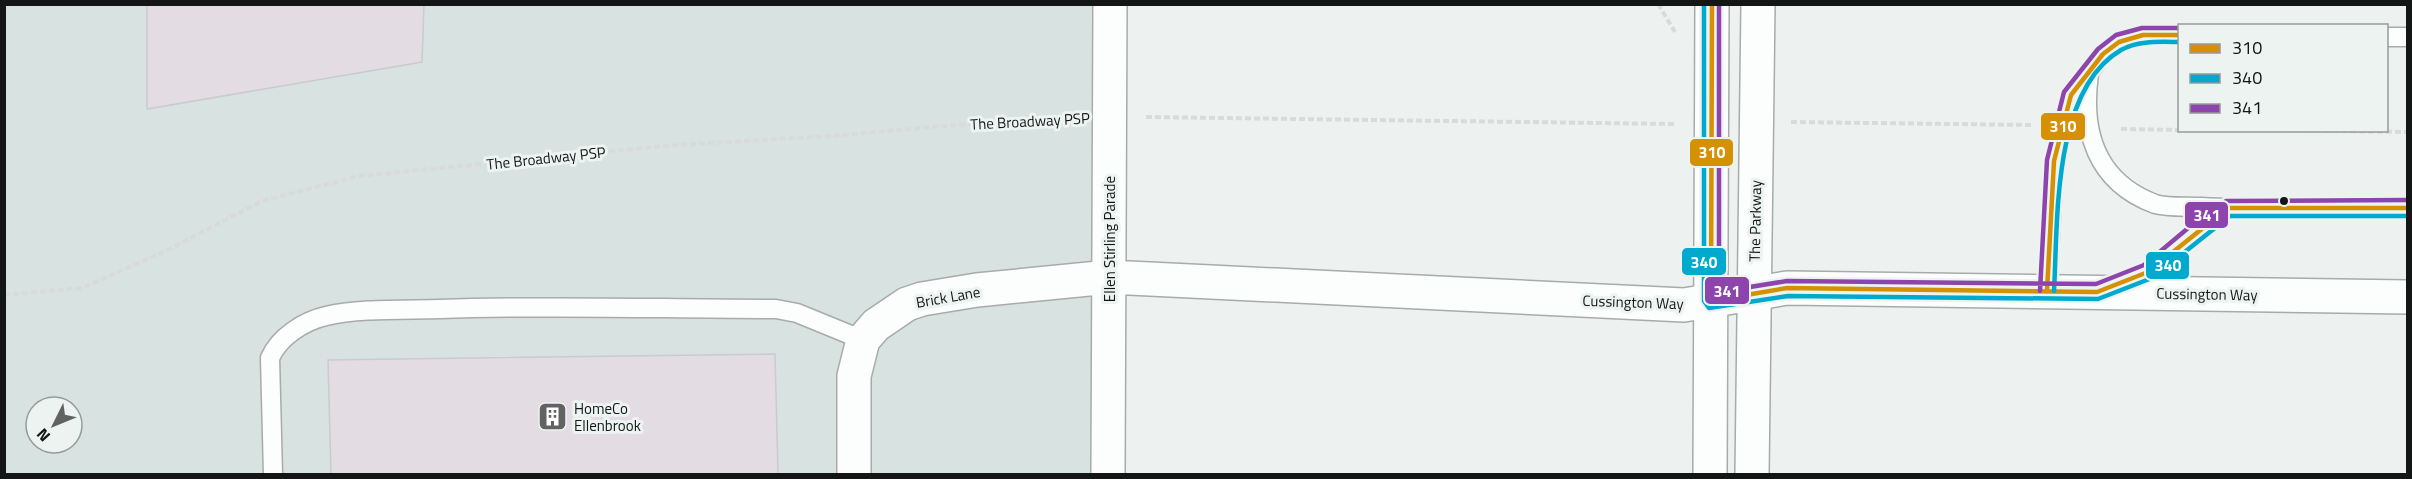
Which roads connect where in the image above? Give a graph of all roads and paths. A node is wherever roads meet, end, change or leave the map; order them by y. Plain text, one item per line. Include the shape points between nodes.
1 (1110, 4) edge
2 (1712, 4) edge
3 (1758, 4) edge
4 (2178, 35) edge
5 (2388, 37) edge
6 (2408, 37) edge
7 (2089, 74) junction
8 (1109, 117) junction
9 (1712, 122) junction
10 (1756, 123) junction
11 (2061, 126) junction
12 (2088, 129) junction
13 (2178, 130) edge
14 (2388, 132) edge
15 (2408, 132) edge
16 (2228, 208) junction
17 (2408, 208) edge
18 (1109, 277) junction
19 (2047, 291) junction
20 (2097, 292) junction
21 (1754, 293) junction
22 (4, 296) edge
23 (2408, 297) edge
24 (1711, 301) junction
25 (863, 340) junction
26 (273, 474) edge
27 (854, 474) edge
28 (1108, 474) edge
29 (1710, 474) edge
30 (1752, 474) edge

1 - 8 street, Ellen Stirling Parade
2 - 9 street
3 - 10 street, The Parkway
4 - 7 lane via 2143,35 2119,42 2103,54
5 - 6 lane
7 - 11 lane via 2071,95
7 - 12 lane
8 - 9 path, The Broadway PSP
8 - 18 street, Ellen Stirling Parade
8 - 22 path, The Broadway PSP via 1012,120 675,145 359,176 262,201 164,252 82,288
9 - 24 street
10 - 11 path
10 - 21 street, The Parkway
11 - 19 lane via 2054,161
12 - 13 path
12 - 16 lane via 2095,151 2109,172 2128,188 2157,204
14 - 15 path
16 - 17 lane
16 - 20 lane via 2148,273
18 - 24 street, Cussington Way via 1672,304
18 - 25 street, Brick Lane via 922,299 891,313
18 - 28 street, Ellen Stirling Parade
19 - 20 street, Cussington Way
19 - 21 street, Cussington Way via 1787,288
20 - 23 street, Cussington Way
21 - 24 street, Cussington Way
21 - 30 street, The Parkway
24 - 29 street
25 - 26 lane via 797,313 776,309 467,308 327,316 286,337 270,358
25 - 27 street via 854,376

